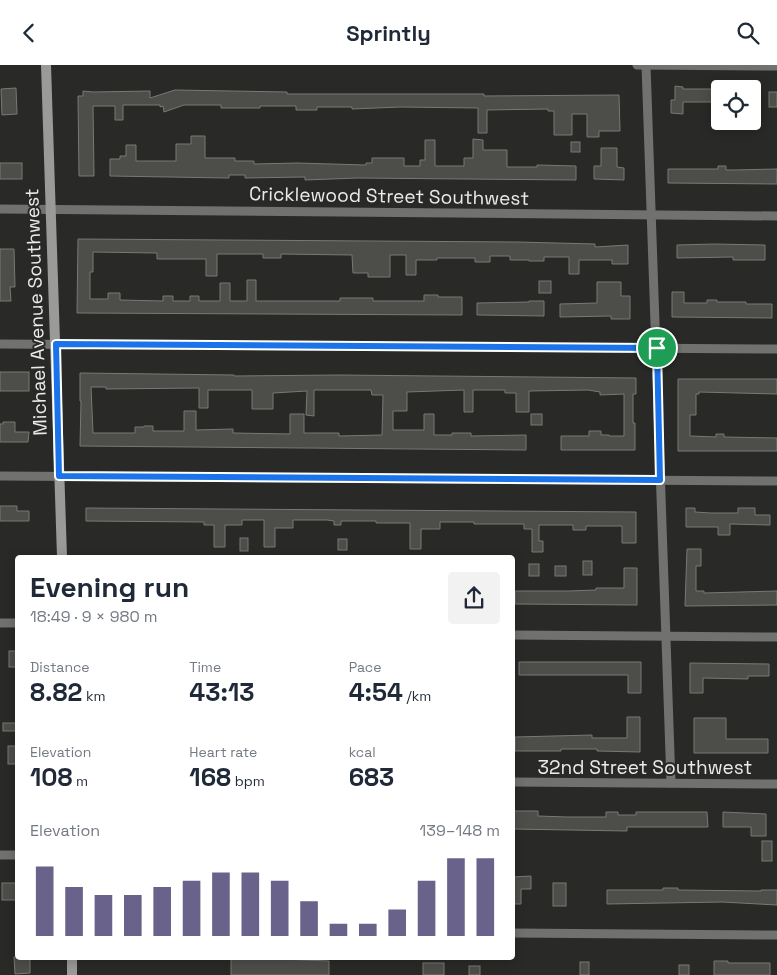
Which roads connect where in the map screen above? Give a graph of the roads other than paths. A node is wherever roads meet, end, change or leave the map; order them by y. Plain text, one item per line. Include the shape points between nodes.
1 (46, 65) edge
2 (637, 65) edge
3 (646, 65) edge
4 (777, 66) edge
5 (0, 209) edge
6 (50, 209) junction
7 (652, 215) junction
8 (777, 216) edge
9 (0, 343) edge
10 (56, 344) junction
11 (657, 348) junction
12 (777, 349) edge
13 (0, 476) edge
14 (59, 476) junction
15 (660, 480) junction
16 (777, 481) edge
17 (62, 555) edge
18 (0, 623) edge
19 (15, 623) edge
20 (515, 635) edge
21 (665, 637) junction
22 (777, 637) edge
23 (515, 782) edge
24 (671, 783) junction
25 (777, 784) edge
26 (0, 855) edge
27 (15, 855) edge
28 (515, 933) edge
29 (777, 935) edge
30 (72, 960) edge
31 (72, 975) edge

1 - 6 street, Michael Avenue Southwest
2 - 3 street
3 - 4 street
3 - 7 street
5 - 6 street, Cricklewood Street Southwest
6 - 7 street, Cricklewood Street Southwest
6 - 10 street, Michael Avenue Southwest
7 - 8 street, Cricklewood Street Southwest
7 - 11 street
9 - 10 street
10 - 11 street
10 - 14 street, Michael Avenue Southwest
11 - 12 street
11 - 15 street
13 - 14 street
14 - 15 street
14 - 17 street, Michael Avenue Southwest
15 - 16 street
15 - 21 street
18 - 19 street
20 - 21 street
21 - 22 street
21 - 24 street
23 - 24 street, 32nd Street Southwest
24 - 25 street, 32nd Street Southwest
26 - 27 street
28 - 29 street
30 - 31 street

